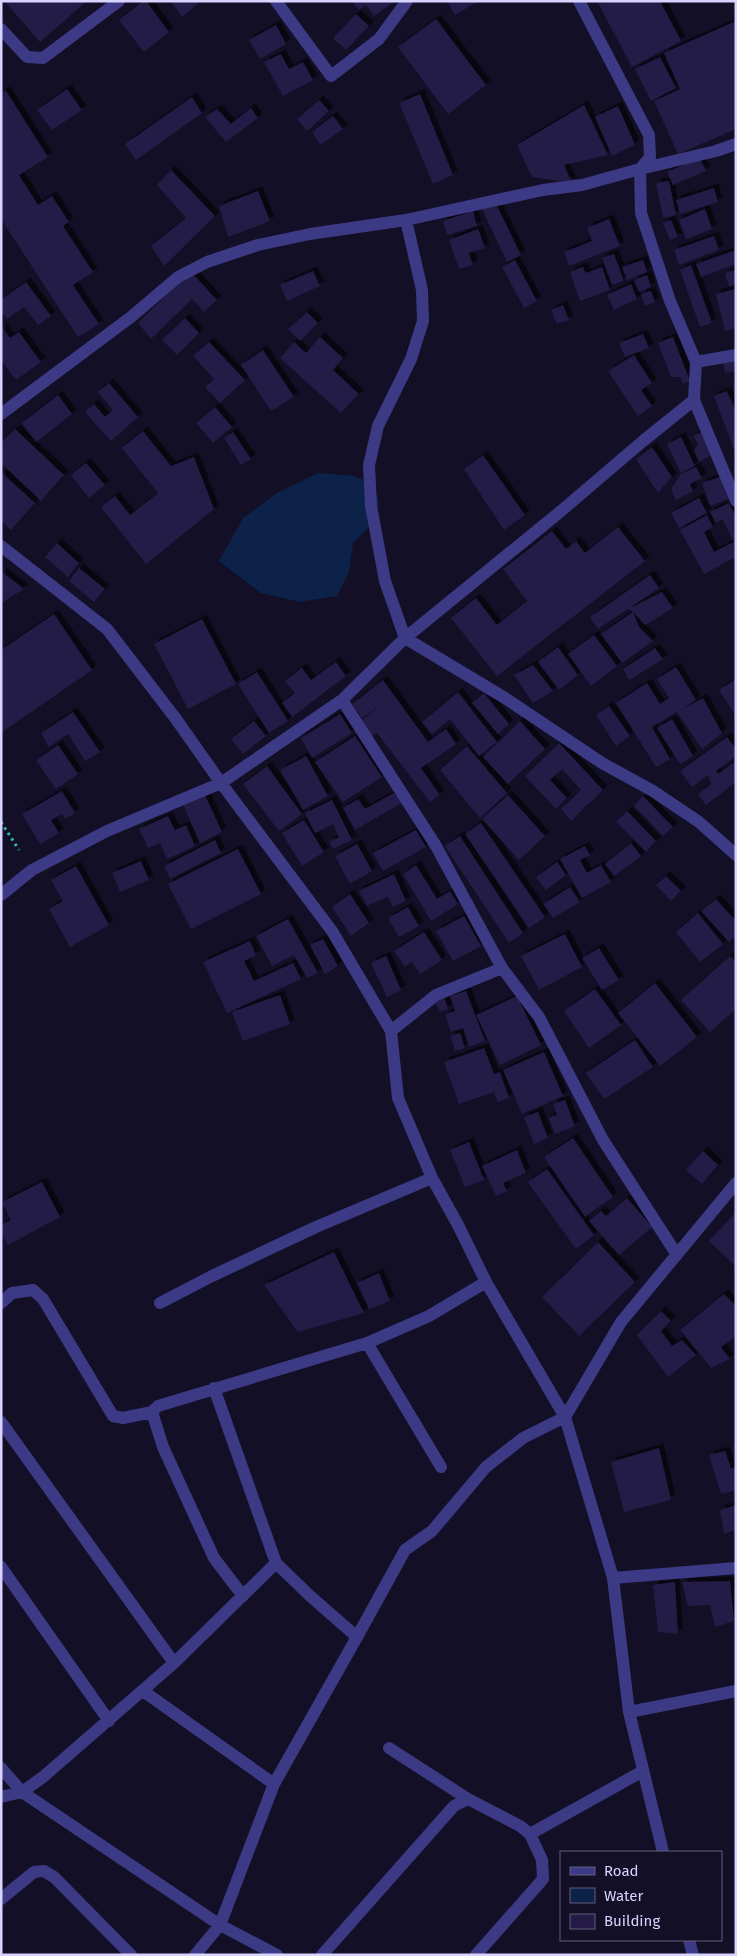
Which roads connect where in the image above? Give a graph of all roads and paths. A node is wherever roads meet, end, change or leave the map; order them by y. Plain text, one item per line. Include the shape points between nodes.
1 (119, 1) edge
2 (276, 1) edge
3 (407, 1) edge
4 (579, 1) edge
5 (1, 29) edge
6 (736, 144) edge
7 (640, 169) junction
8 (406, 220) junction
9 (736, 355) edge
10 (696, 362) junction
11 (694, 400) junction
12 (1, 414) edge
13 (736, 501) edge
14 (1, 546) edge
15 (405, 638) junction
16 (342, 700) junction
17 (221, 783) junction
18 (1, 822) edge
19 (736, 855) edge
20 (32, 870) junction
21 (1, 895) edge
22 (502, 968) junction
23 (391, 1031) junction
24 (432, 1178) junction
25 (736, 1183) edge
26 (677, 1255) junction
27 (486, 1282) junction
28 (1, 1303) edge
29 (160, 1303) dead end
30 (367, 1343) junction
31 (214, 1388) junction
32 (152, 1412) junction
33 (565, 1417) junction
34 (1, 1422) edge
35 (441, 1467) dead end
36 (276, 1563) junction
37 (1, 1567) edge
38 (736, 1568) edge
39 (613, 1578) junction
40 (243, 1596) junction
41 (358, 1637) junction
42 (174, 1663) junction
43 (144, 1691) junction
44 (736, 1691) edge
45 (629, 1712) junction
46 (109, 1721) junction
47 (389, 1748) dead end
48 (1, 1768) edge
49 (643, 1771) junction
50 (274, 1784) junction
51 (22, 1792) junction
52 (1, 1797) edge
53 (468, 1799) junction
54 (530, 1834) junction
55 (663, 1851) edge
56 (1, 1899) edge
57 (220, 1925) junction
58 (689, 1941) edge
59 (131, 1955) edge
60 (195, 1955) edge
61 (277, 1955) edge
62 (322, 1955) edge
63 (476, 1955) edge
64 (693, 1955) edge

1 - 5 street via 43,58 28,57
2 - 3 street via 331,76 379,39
4 - 7 street via 649,135 650,157
6 - 7 street
7 - 8 street via 582,185 543,190
7 - 10 street via 641,213 670,301
8 - 12 street via 310,234 207,262 178,277 131,317
8 - 15 street via 422,290 423,321 411,359 378,426 369,465 371,506 385,581
9 - 10 street
10 - 11 street
11 - 13 street
11 - 15 street
14 - 17 street via 107,629
15 - 16 street
15 - 19 street via 505,698 602,763 653,791 699,822
16 - 17 street
16 - 22 street via 436,846
17 - 20 street via 107,830
17 - 23 street via 332,931
18 - 20 path
20 - 21 street
22 - 23 street via 436,995
22 - 26 street via 539,1017 603,1140
23 - 24 street via 398,1098
24 - 27 street
24 - 29 street via 316,1227
25 - 26 street
26 - 33 street via 621,1322
27 - 30 street via 429,1316
27 - 33 street
28 - 32 street via 12,1293 33,1290 43,1299 113,1416 123,1418
30 - 31 street
30 - 35 street
31 - 32 street via 158,1406
31 - 36 street
32 - 40 street via 163,1446 214,1558
33 - 39 street
33 - 41 street via 523,1438 486,1467 432,1531 405,1550
34 - 42 street
36 - 40 street
36 - 41 street
37 - 46 street
38 - 39 street
39 - 45 street
40 - 42 street
41 - 50 street
42 - 43 street
43 - 46 street
43 - 50 street
44 - 45 street
45 - 49 street
46 - 51 street
47 - 53 street
48 - 51 street
49 - 54 street
49 - 55 street
50 - 57 street
51 - 52 street
51 - 57 street
53 - 54 street
53 - 62 street via 454,1806
54 - 63 street via 542,1860 543,1879
56 - 59 street via 34,1872 44,1871
57 - 60 street
57 - 61 street
58 - 64 street

